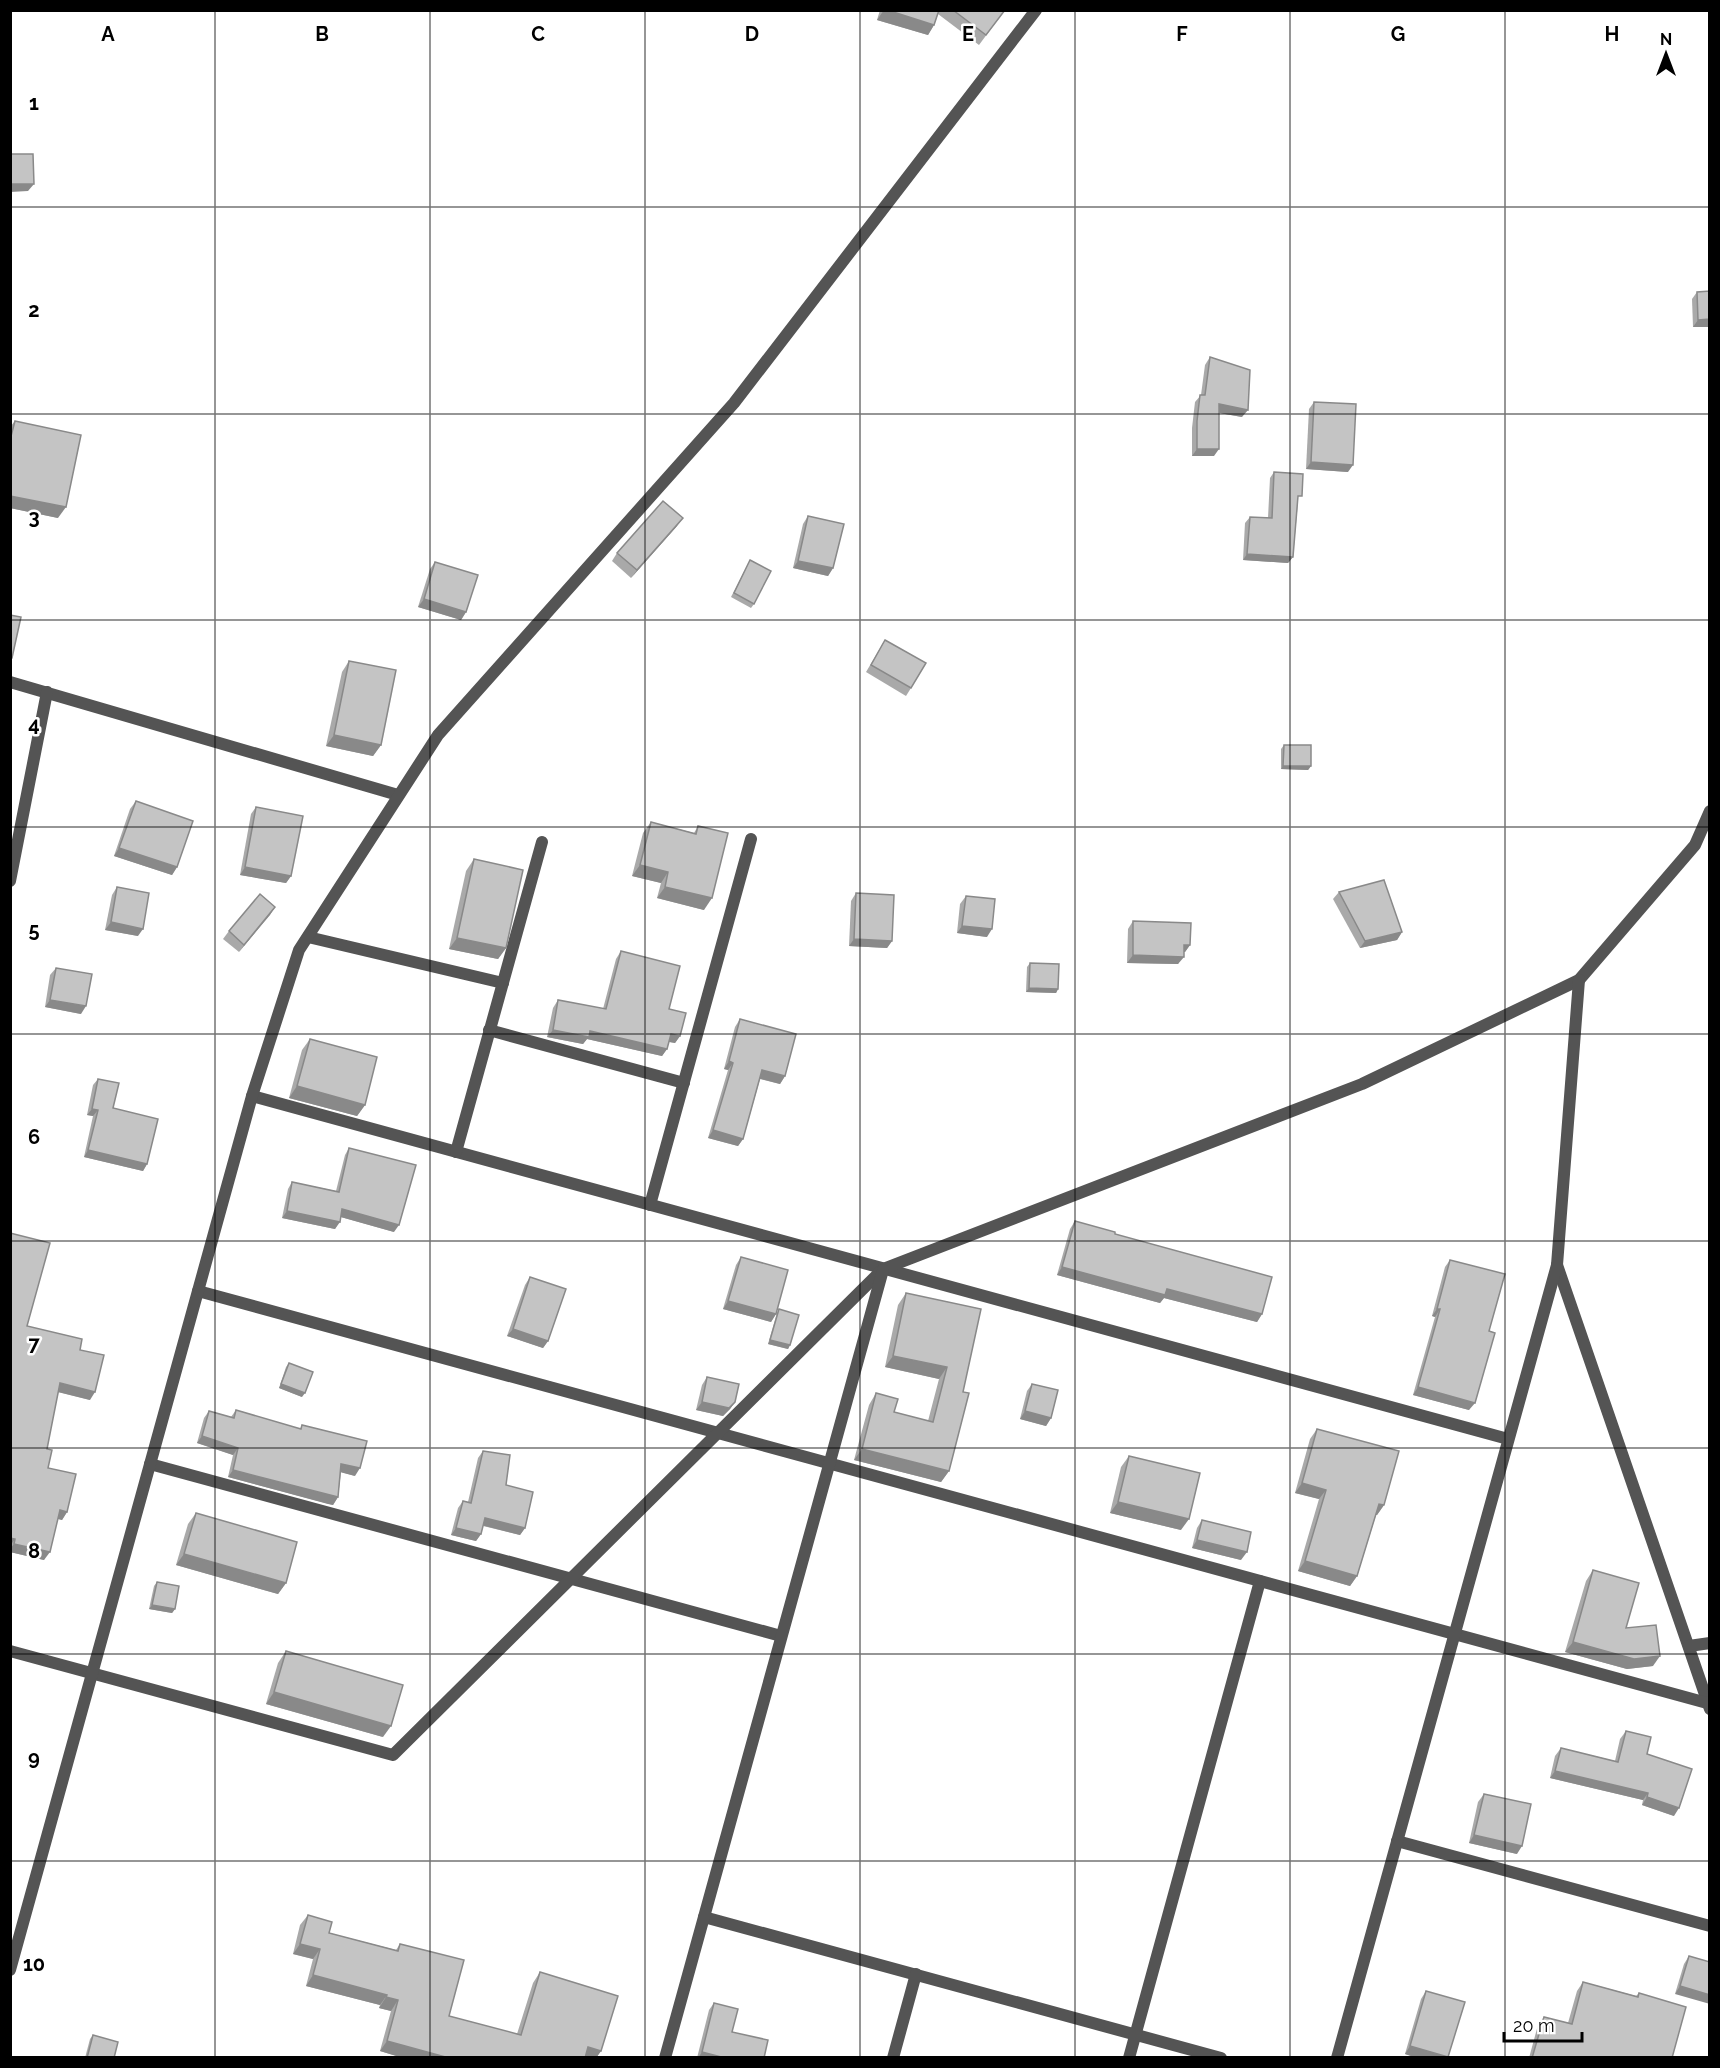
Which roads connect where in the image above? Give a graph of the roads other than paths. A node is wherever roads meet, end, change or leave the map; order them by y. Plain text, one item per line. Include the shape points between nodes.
1 (1036, 10) edge
2 (10, 682) edge
3 (47, 692) junction
4 (398, 795) junction
5 (1710, 812) edge
6 (751, 839) dead end
7 (542, 842) dead end
8 (10, 882) edge
9 (308, 936) junction
10 (1579, 980) junction
11 (503, 983) junction
12 (489, 1030) junction
13 (684, 1083) junction
14 (252, 1096) junction
15 (456, 1152) junction
16 (650, 1205) junction
17 (1557, 1265) junction
18 (883, 1269) junction
19 (198, 1291) junction
20 (716, 1433) junction
21 (1508, 1439) junction
22 (829, 1463) junction
23 (150, 1464) junction
24 (569, 1578) junction
25 (1260, 1581) junction
26 (1454, 1634) junction
27 (781, 1636) junction
28 (1710, 1643) edge
29 (1689, 1646) junction
30 (10, 1651) edge
31 (93, 1673) junction
32 (1708, 1706) edge
33 (1397, 1841) junction
34 (704, 1917) junction
35 (1710, 1926) edge
36 (10, 1970) edge
37 (916, 1974) junction
38 (1135, 2034) junction
39 (665, 2058) edge
40 (893, 2058) edge
41 (1129, 2058) edge
42 (1221, 2058) edge
43 (1337, 2058) edge

1 - 4 street via 734,403 438,735
2 - 3 street
3 - 4 street
3 - 8 street
4 - 9 street
5 - 10 street via 1695,845
6 - 13 street
7 - 11 street
9 - 11 street
9 - 14 street via 299,950
10 - 17 street
10 - 18 street via 1362,1084
11 - 12 street
12 - 13 street
12 - 15 street
13 - 16 street
14 - 15 street
14 - 19 street
15 - 16 street
16 - 18 street
17 - 21 street
17 - 29 street
18 - 20 street
18 - 21 street
18 - 22 street
19 - 20 street
19 - 23 street
20 - 22 street
20 - 24 street
21 - 26 street
22 - 25 street
22 - 27 street
23 - 24 street
23 - 31 street
24 - 27 street
24 - 31 street via 393,1755
25 - 26 street
25 - 38 street
26 - 32 street
26 - 33 street
27 - 34 street
28 - 29 street
29 - 32 street
30 - 31 street
31 - 36 street
33 - 35 street
33 - 43 street
34 - 37 street
34 - 39 street
37 - 38 street
37 - 40 street
38 - 41 street
38 - 42 street

